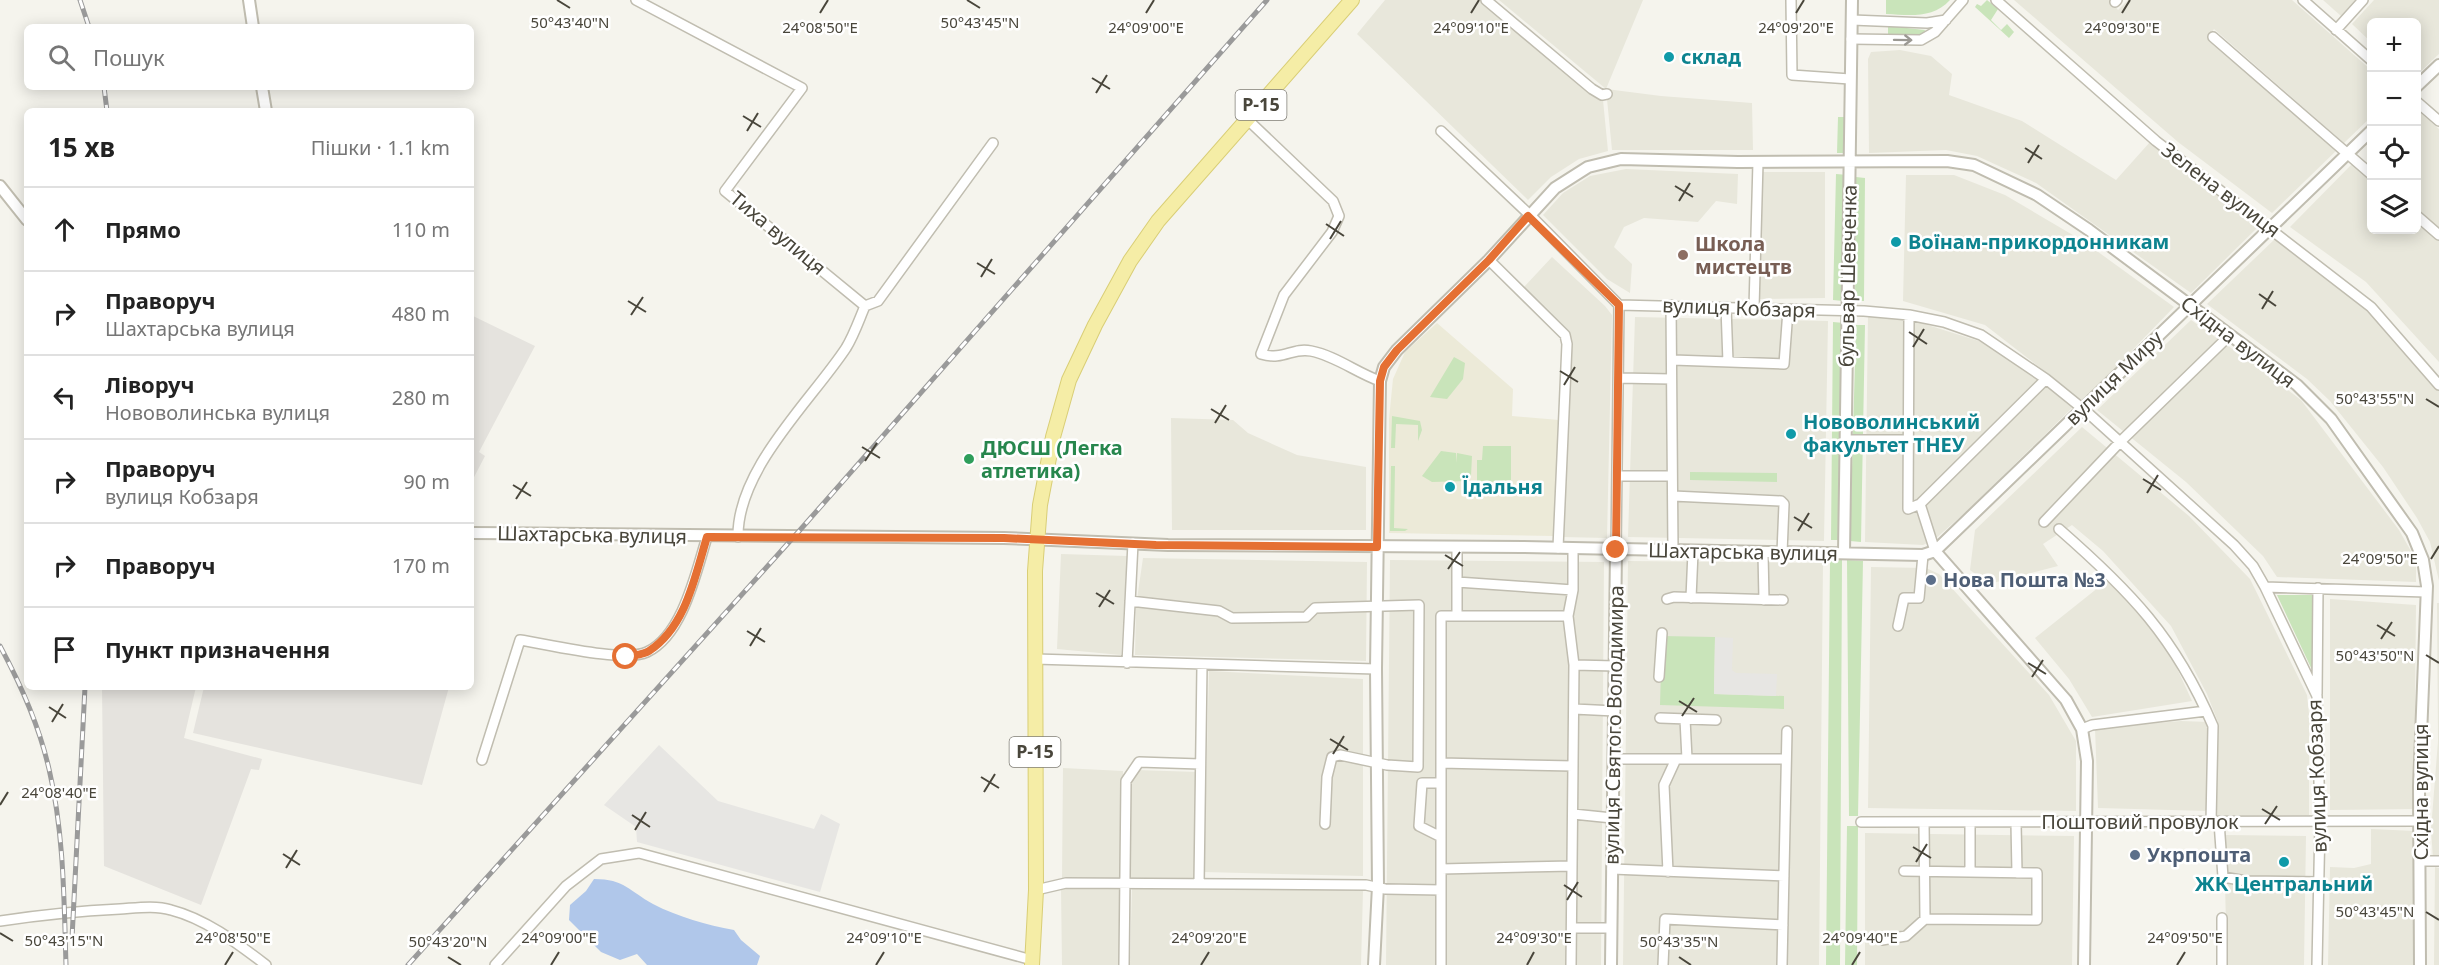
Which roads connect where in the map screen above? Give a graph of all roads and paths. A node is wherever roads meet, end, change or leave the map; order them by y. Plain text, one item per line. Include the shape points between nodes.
1 (249, 0) edge
2 (636, 0) edge
3 (1352, 0) edge
4 (1486, 0) edge
5 (1791, 0) edge
6 (1852, 0) edge
7 (1963, 0) edge
8 (1996, 0) edge
9 (2302, 0) edge
10 (2363, 0) edge
11 (1852, 20) junction
12 (1946, 20) junction
13 (253, 24) edge
14 (2337, 30) junction
15 (2213, 37) dead end
16 (1851, 39) junction
17 (2367, 57) edge
18 (2439, 65) edge
19 (1850, 79) junction
20 (2421, 82) edge
21 (262, 90) edge
22 (1606, 94) dead end
23 (2421, 105) edge
24 (266, 108) edge
25 (1248, 120) junction
26 (2439, 121) edge
27 (1441, 131) dead end
28 (2367, 135) edge
29 (993, 143) dead end
30 (2346, 154) junction
31 (1758, 162) junction
32 (1851, 162) junction
33 (2367, 172) edge
34 (0, 186) edge
35 (24, 216) edge
36 (1528, 216) junction
37 (2421, 219) edge
38 (2270, 228) junction
39 (2439, 235) edge
40 (1489, 260) junction
41 (2190, 304) junction
42 (1619, 305) junction
43 (1671, 305) junction
44 (866, 306) junction
45 (1726, 307) junction
46 (1754, 308) junction
47 (1788, 310) junction
48 (1848, 311) junction
49 (1909, 315) junction
50 (2230, 335) junction
51 (1673, 360) junction
52 (1728, 362) junction
53 (1619, 378) junction
54 (1671, 379) junction
55 (2046, 379) junction
56 (1380, 381) junction
57 (2439, 385) edge
58 (2083, 409) junction
59 (1845, 440) junction
60 (1908, 440) junction
61 (2121, 441) junction
62 (1618, 476) junction
63 (1672, 476) junction
64 (1673, 496) junction
65 (1920, 504) junction
66 (2044, 522) dead end
67 (2059, 529) dead end
68 (474, 533) edge
69 (707, 537) junction
70 (738, 537) junction
71 (1036, 539) junction
72 (1133, 543) junction
73 (1377, 547) junction
74 (1456, 547) junction
75 (1558, 548) junction
76 (1573, 549) junction
77 (1616, 550) junction
78 (1673, 551) junction
79 (1935, 551) junction
80 (1693, 552) junction
81 (1763, 553) junction
82 (1782, 553) junction
83 (1844, 553) junction
84 (1923, 555) junction
85 (1457, 582) junction
86 (2265, 587) junction
87 (2318, 588) junction
88 (1572, 590) junction
89 (2439, 591) edge
90 (2426, 592) junction
91 (1691, 598) junction
92 (1666, 599) dead end
93 (1764, 600) junction
94 (1783, 600) dead end
95 (1130, 602) junction
96 (1377, 605) junction
97 (1457, 616) junction
98 (1568, 616) junction
99 (1898, 626) dead end
100 (1662, 633) dead end
101 (1035, 659) junction
102 (1127, 663) junction
103 (1574, 665) junction
104 (1202, 666) junction
105 (1616, 666) junction
106 (1376, 669) junction
107 (1659, 677) dead end
108 (2317, 696) junction
109 (1574, 709) junction
110 (1615, 711) junction
111 (2206, 711) junction
112 (1660, 718) dead end
113 (1685, 719) junction
114 (1716, 720) dead end
115 (2082, 729) junction
116 (1787, 731) dead end
117 (1613, 759) junction
118 (1676, 759) junction
119 (1687, 759) junction
120 (1786, 759) junction
121 (482, 760) dead end
122 (1377, 763) junction
123 (1441, 763) junction
124 (1200, 764) junction
125 (1573, 766) junction
126 (1441, 783) junction
127 (1573, 814) junction
128 (1612, 818) junction
129 (2420, 821) junction
130 (1861, 822) dead end
131 (1924, 822) junction
132 (1970, 822) junction
133 (2085, 822) junction
134 (2215, 822) junction
135 (2016, 823) junction
136 (2320, 823) junction
137 (1325, 824) dead end
138 (1441, 837) junction
139 (2421, 861) junction
140 (2439, 861) edge
141 (1572, 866) junction
142 (1441, 869) junction
143 (1612, 869) junction
144 (1668, 872) junction
145 (1904, 872) dead end
146 (1926, 872) junction
147 (1970, 872) junction
148 (2017, 873) junction
149 (1784, 876) junction
150 (2319, 882) junction
151 (1126, 883) junction
152 (1199, 884) junction
153 (1378, 886) junction
154 (1036, 890) junction
155 (1441, 890) junction
156 (2222, 918) dead end
157 (1925, 919) junction
158 (0, 921) edge
159 (1783, 925) junction
160 (1572, 928) junction
161 (1611, 928) junction
162 (1882, 940) dead end
163 (1032, 962) edge
164 (266, 965) edge
165 (495, 965) edge
166 (1124, 965) edge
167 (1374, 965) edge
168 (1441, 965) edge
169 (1571, 965) edge
170 (1611, 965) edge
171 (1663, 965) edge
172 (1782, 965) edge
173 (2084, 965) edge
174 (2222, 965) edge
175 (2316, 965) edge
176 (2420, 965) edge

1 - 13 street
2 - 44 street, Тиха вулиця via 802,88 725,191
3 - 25 main road, Р-15
4 - 22 street via 1592,89
5 - 19 street via 1792,75
6 - 11 street, бульвар Шевченка
7 - 12 street
8 - 38 street, Зелена вулиця via 2157,141
9 - 14 street
10 - 14 street
11 - 12 street
11 - 16 street, бульвар Шевченка
16 -> 12 street via 1921,40
14 - 17 street
15 - 30 street
16 - 19 street, бульвар Шевченка
18 - 20 street
19 - 32 street, бульвар Шевченка
21 - 24 street
23 - 26 street
25 - 56 street via 1333,201 1339,216 1332,232 1284,295 1261,354 1275,358 1309,350
25 - 71 main road, Р-15 via 1158,221 1130,261 1095,326 1069,380 1053,437
27 - 36 street
28 - 30 street, вулиця Миру
29 - 44 street via 878,301
30 - 33 street
30 - 38 street, вулиця Миру
31 - 32 street, Східна вулиця
31 - 36 street, Східна вулиця via 1621,159 1588,166 1555,188
31 - 46 street
32 - 41 street, Східна вулиця via 1947,161 1974,165 2037,195
32 - 48 street, бульвар Шевченка
34 - 35 street
36 - 40 street, Східна вулиця
36 - 42 street
37 - 39 street
38 - 41 street, вулиця Миру
38 - 57 street, Зелена вулиця via 2371,308
40 - 56 street, Східна вулиця via 1397,350 1384,367
40 - 75 street via 1565,335 1568,344
41 - 50 street, Східна вулиця
41 - 58 street, вулиця Миру
42 - 43 street, вулиця Кобзаря
42 - 53 street, вулиця Святого Володимира
43 - 45 street, вулиця Кобзаря
43 - 51 street
44 - 70 street via 846,347 777,439 740,517
45 - 46 street, вулиця Кобзаря
45 - 52 street
46 - 47 street, вулиця Кобзаря
47 - 48 street, вулиця Кобзаря
47 - 52 street via 1784,364
48 - 49 street, вулиця Кобзаря
48 - 59 street, бульвар Шевченка
49 - 55 street, вулиця Кобзаря via 1981,335
49 - 60 street
50 - 61 street
50 - 90 street, Східна вулиця via 2297,385 2331,419 2412,533 2423,560
51 - 52 street
51 - 54 street
53 - 54 street
53 - 62 street, вулиця Святого Володимира
54 - 63 street
55 - 58 street, вулиця Кобзаря
55 - 65 street
56 - 73 street
58 - 61 street, вулиця Кобзаря
58 - 79 street, вулиця Миру
59 - 60 street
59 - 83 street, бульвар Шевченка
60 - 65 street via 1908,509
61 - 66 street
61 - 86 street, вулиця Кобзаря via 2234,545
62 - 63 street
62 - 77 street, вулиця Святого Володимира
63 - 64 street
64 - 78 street
64 - 82 street via 1781,501
65 - 79 street
67 - 111 street via 2110,573 2154,622
68 - 69 street, Шахтарська вулиця
69 - 70 street, Шахтарська вулиця
69 - 121 street via 688,598 671,631 647,652 626,657 520,640
70 - 71 street, Шахтарська вулиця
71 - 72 street, Шахтарська вулиця
71 - 101 main road, Р-15
72 - 73 street, Шахтарська вулиця
72 - 95 street
73 - 74 street, Шахтарська вулиця
73 - 96 street
74 - 75 street, Шахтарська вулиця
74 - 85 street
75 - 76 street, Шахтарська вулиця
76 - 77 street, Шахтарська вулиця
76 - 88 street
77 - 78 street, Шахтарська вулиця
77 - 105 street, вулиця Святого Володимира
78 - 80 street, Шахтарська вулиця
79 - 84 street, Шахтарська вулиця
79 - 115 street via 2052,681
80 - 81 street, Шахтарська вулиця
80 - 91 street
81 - 82 street, Шахтарська вулиця
81 - 93 street
82 - 83 street, Шахтарська вулиця
83 - 84 street, Шахтарська вулиця
84 - 99 street via 1919,598 1904,598
85 - 88 street
85 - 97 street
86 - 87 street
86 - 108 street, вулиця Кобзаря
87 - 90 street
87 - 108 street
88 - 98 street
89 - 90 street
90 - 129 street, Східна вулиця
91 - 92 street
91 - 93 street
93 - 94 street
95 - 96 street via 1219,611 1232,618 1306,617 1315,608
95 - 102 street
96 - 106 street
96 - 122 street via 1419,605 1418,767
97 - 98 street
97 - 123 street via 1441,616
98 - 103 street
100 - 107 street
101 - 102 street
101 - 154 main road, Р-15
102 - 104 street
103 - 105 street
103 - 109 street
104 - 106 street
104 - 124 street
105 - 110 street, вулиця Святого Володимира
106 - 122 street
108 - 136 street, вулиця Кобзаря
109 - 110 street
109 - 125 street
110 - 117 street, вулиця Святого Володимира
111 - 115 street
111 - 134 street via 2213,726
112 - 113 street
113 - 114 street
113 - 119 street
115 - 133 street via 2087,760
116 - 120 street
117 - 118 street
117 - 128 street, вулиця Святого Володимира
118 - 119 street
118 - 144 street via 1664,785
119 - 120 street
120 - 149 street
122 - 137 street via 1340,754 1332,757
122 - 153 street
123 - 125 street
123 - 126 street
124 - 151 street via 1139,762 1126,781
124 - 152 street
125 - 127 street
126 - 138 street
126 - 138 street via 1422,783 1419,826
127 - 128 street
127 - 141 street
128 - 143 street, вулиця Святого Володимира
129 - 136 street, Поштовий провулок
129 - 139 street, Східна вулиця
130 - 131 street, Поштовий провулок
131 - 132 street, Поштовий провулок
131 - 146 street
132 - 135 street, Поштовий провулок
132 - 147 street
133 - 134 street, Поштовий провулок
133 - 135 street, Поштовий провулок
133 - 173 street
134 - 136 street, Поштовий провулок
134 - 150 street via 2223,877
135 - 148 street
136 - 150 street, вулиця Кобзаря
138 - 142 street
139 - 140 street
139 - 176 street, Східна вулиця
141 - 142 street
141 - 160 street
142 - 155 street
143 - 144 street
143 - 161 street, вулиця Святого Володимира
144 - 149 street
145 - 146 street
146 - 147 street
146 - 157 street
147 - 148 street
148 - 157 street via 2037,873 2037,920
149 - 159 street
150 - 175 street, вулиця Кобзаря
151 - 152 street
151 - 154 street via 1066,883
151 - 166 street
152 - 153 street
153 - 155 street
153 - 167 street
154 - 163 main road, Р-15
155 - 168 street
156 - 174 street
157 - 162 street via 1906,936
158 - 164 street via 74,912 169,909 198,920
159 - 171 street via 1665,919
159 - 172 street
160 - 161 street
160 - 169 street
161 - 170 street, вулиця Святого Володимира
163 - 165 street via 639,853 602,858 566,886

